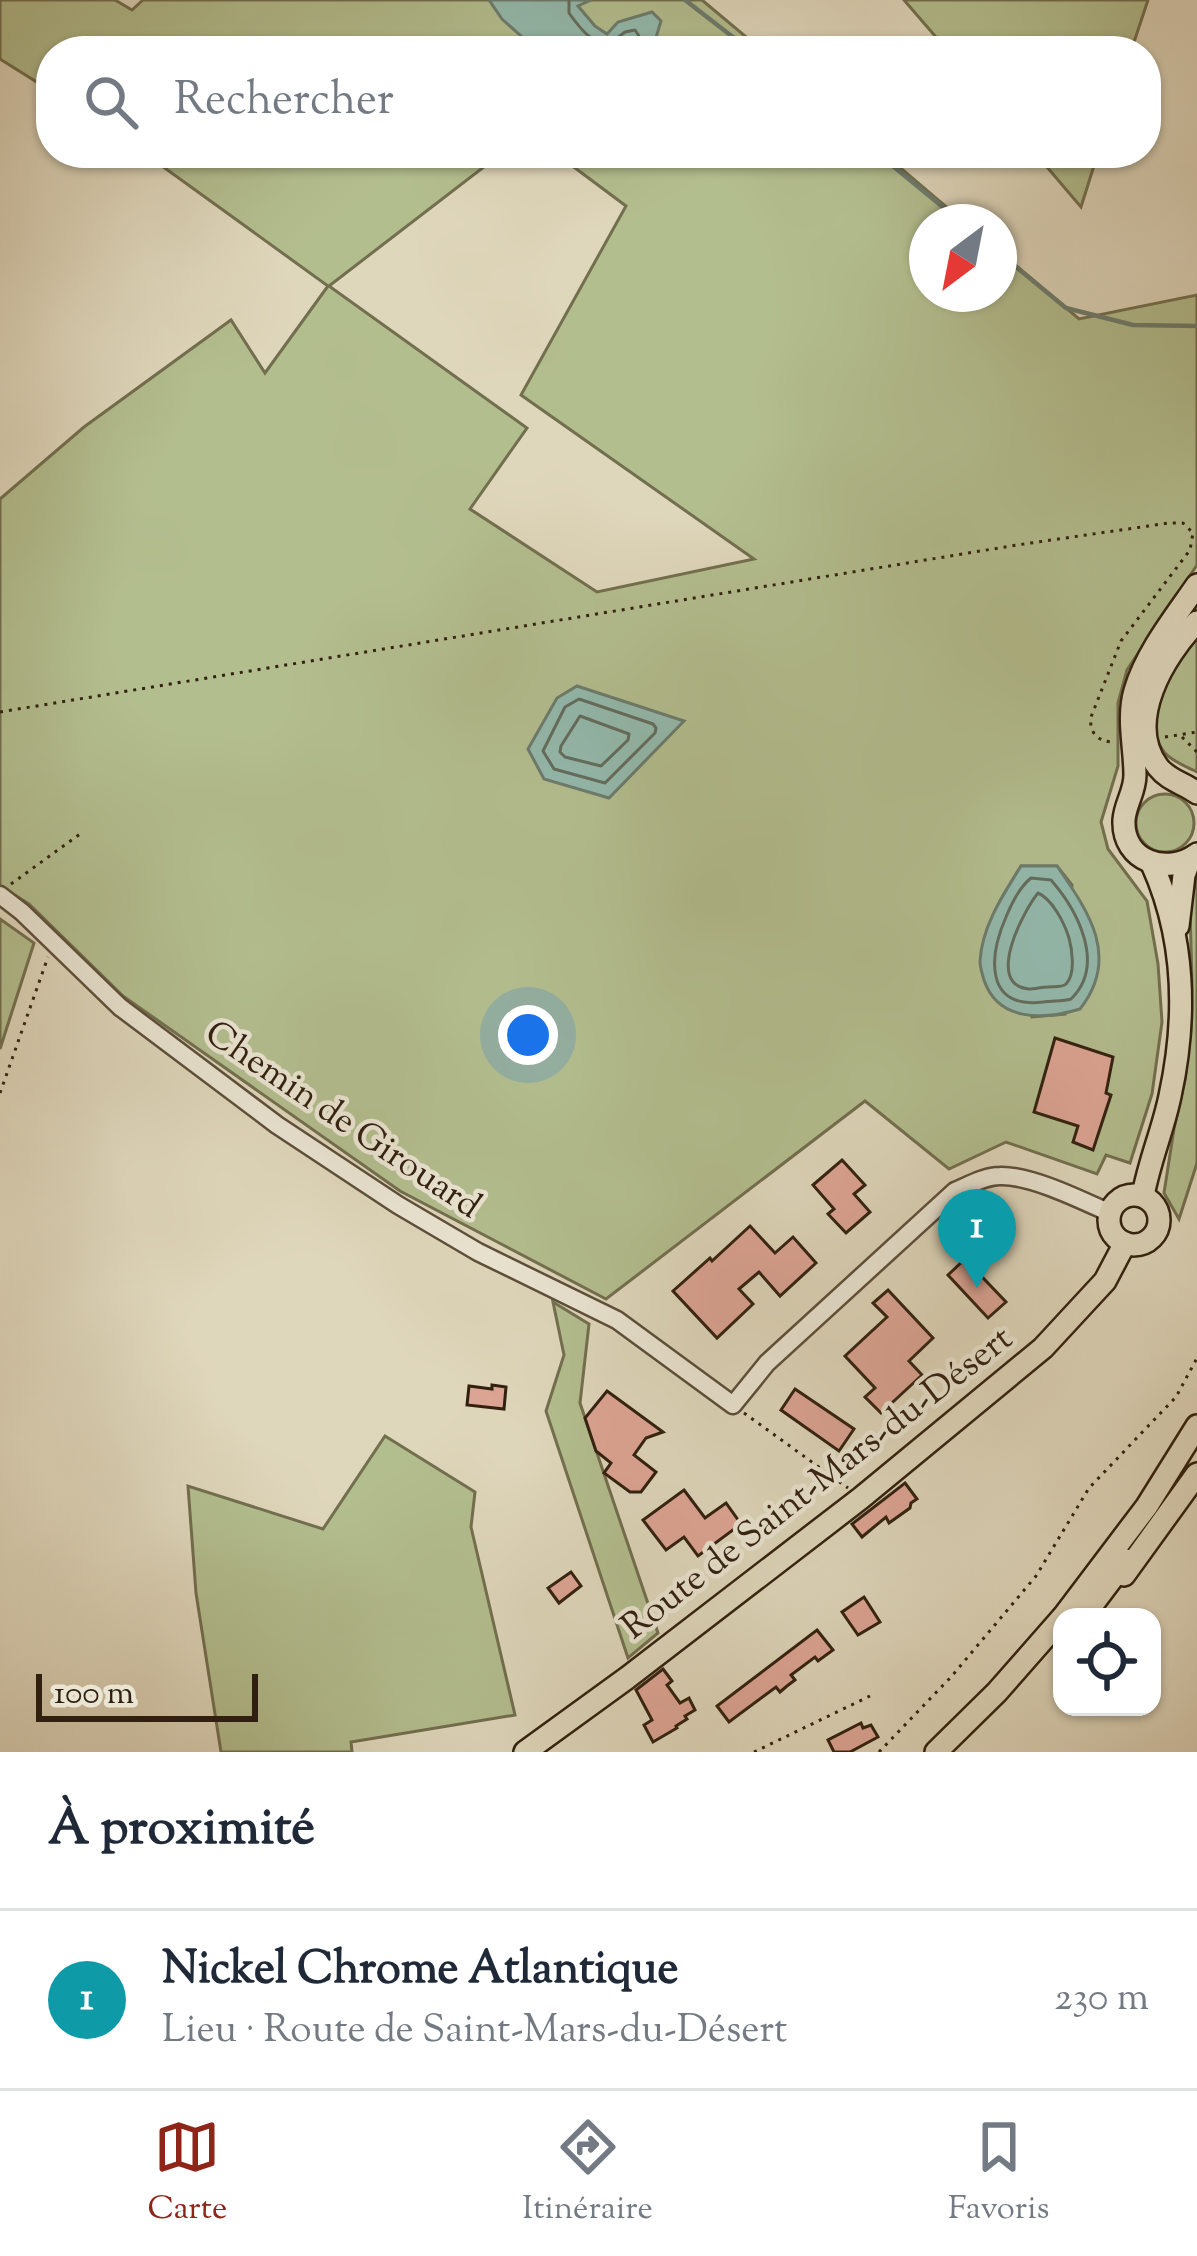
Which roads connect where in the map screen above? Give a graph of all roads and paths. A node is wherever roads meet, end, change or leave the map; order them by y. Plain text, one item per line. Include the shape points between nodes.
1 (1197, 585) edge
2 (1197, 622) edge
3 (0, 712) edge
4 (1197, 732) edge
5 (1180, 734) junction
6 (1166, 737) dead end
7 (1114, 742) dead end
8 (1197, 752) edge
9 (1171, 781) junction
10 (1197, 794) edge
11 (1133, 797) junction
12 (80, 834) dead end
13 (1194, 856) edge
14 (1152, 864) junction
15 (0, 894) edge
16 (52, 944) junction
17 (1178, 945) junction
18 (0, 1093) edge
19 (1142, 1196) junction
20 (1110, 1213) junction
21 (1125, 1243) junction
22 (1197, 1358) edge
23 (733, 1405) junction
24 (1197, 1426) edge
25 (1197, 1453) edge
26 (1197, 1474) edge
27 (861, 1498) junction
28 (1070, 1608) edge
29 (1090, 1608) edge
30 (1091, 1608) edge
31 (1053, 1629) edge
32 (1053, 1651) edge
33 (870, 1696) dead end
34 (525, 1752) edge
35 (754, 1752) edge
36 (879, 1752) edge
37 (937, 1752) edge
38 (954, 1752) edge

1 - 11 main road via 1134,693
2 - 9 main road via 1149,697 1150,753
3 - 7 path via 1183,524 1194,539 1187,555 1129,627 1090,717 1094,734
4 - 5 path
5 - 6 path
5 - 8 path
9 - 10 main road
9 - 11 main road
11 - 14 main road via 1125,835
12 - 15 path
13 - 14 main road
13 - 17 main road via 1184,875
14 - 17 main road
15 - 16 street, Chemin de Girouard
16 - 18 path
16 - 23 street, Chemin de Girouard via 120,1007 278,1125 478,1252 617,1320
17 - 19 main road via 1174,1075
19 - 20 main road via 1119,1199
19 - 21 main road via 1155,1206 1157,1229 1147,1241
20 - 21 main road via 1113,1234
20 - 23 street via 1002,1175 955,1191 767,1363
21 - 27 main road, Route de Saint-Mars-du-Désert via 1106,1281 1042,1348
22 - 36 path via 1176,1396 1089,1488 1036,1576
23 - 27 path
24 - 28 main road
25 - 29 main road
26 - 30 main road
27 - 34 main road, Route de Saint-Mars-du-Désert
31 - 37 main road
32 - 38 main road
33 - 35 path

